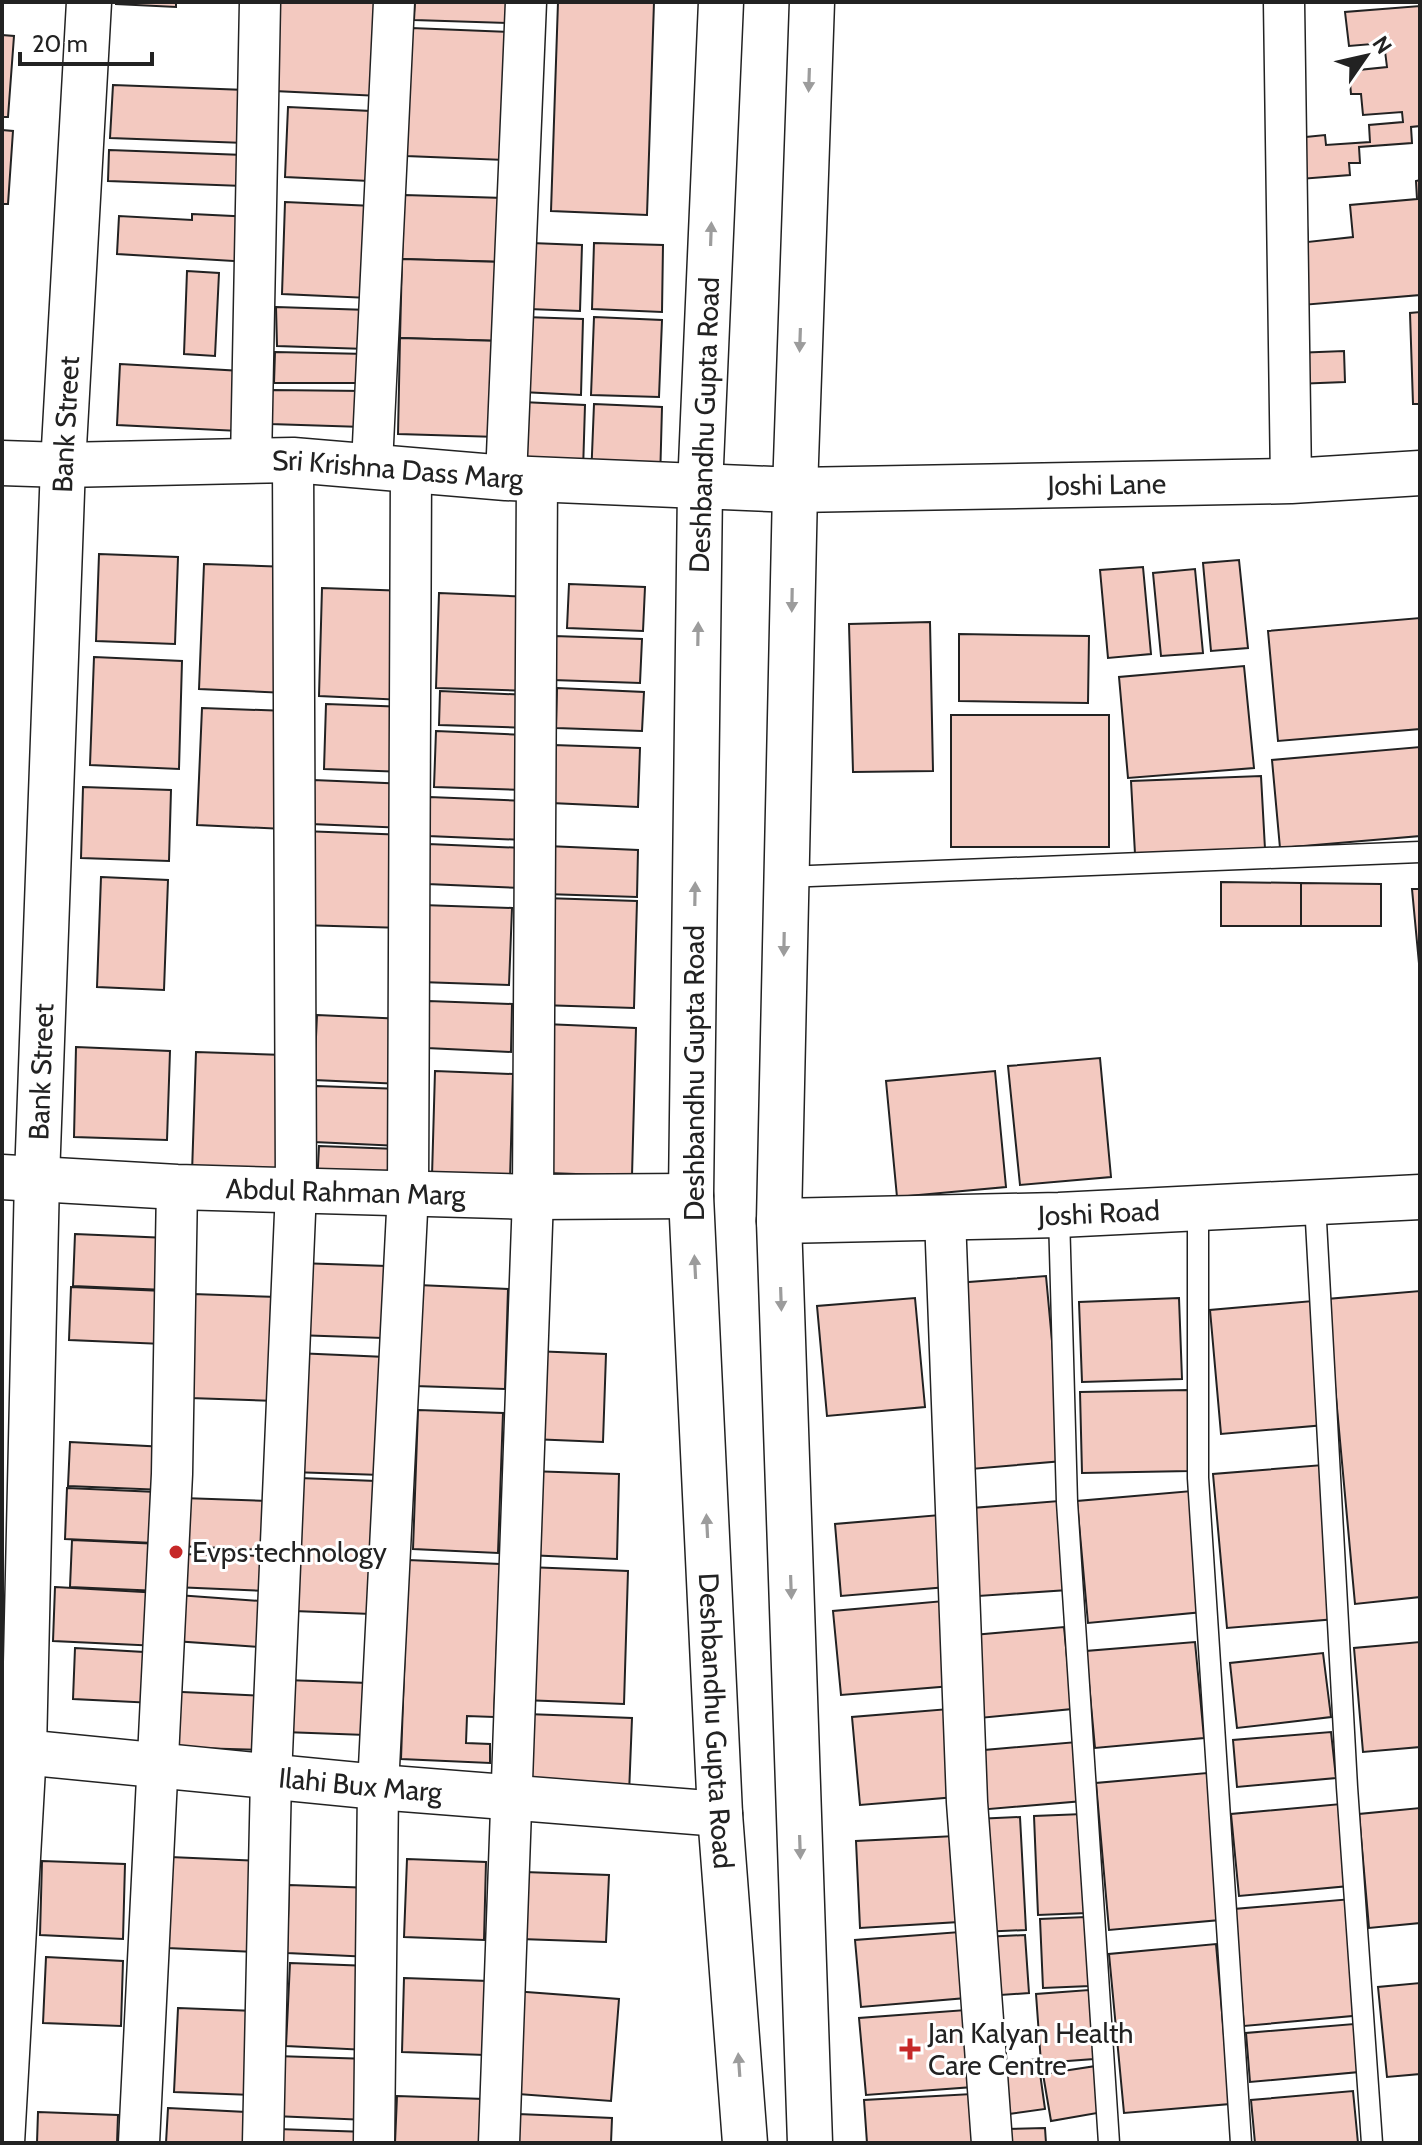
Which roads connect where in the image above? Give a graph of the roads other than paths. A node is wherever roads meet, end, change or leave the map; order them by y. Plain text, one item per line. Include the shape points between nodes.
1 (89, 2) edge
2 (260, 2) edge
3 (394, 2) edge
4 (526, 2) edge
5 (721, 2) edge
6 (812, 2) edge
7 (1284, 2) edge
8 (272, 461) junction
9 (2, 463) edge
10 (63, 465) junction
11 (391, 468) junction
12 (1420, 473) edge
13 (521, 478) junction
14 (1291, 481) junction
15 (700, 488) junction
16 (795, 490) junction
17 (1420, 852) edge
18 (785, 877) junction
19 (20, 1177) edge
20 (177, 1187) junction
21 (296, 1190) junction
22 (408, 1192) junction
23 (691, 1196) junction
24 (533, 1197) junction
25 (1420, 1197) edge
26 (1315, 1203) junction
27 (1198, 1208) junction
28 (1059, 1215) junction
29 (945, 1217) junction
30 (779, 1221) junction
31 (13, 1750) edge
32 (157, 1762) junction
33 (271, 1777) junction
34 (378, 1787) junction
35 (511, 1795) junction
36 (720, 1814) junction
37 (2, 2143) edge
38 (139, 2143) edge
39 (263, 2143) edge
40 (374, 2143) edge
41 (499, 2143) edge
42 (745, 2143) edge
43 (810, 2143) edge
44 (992, 2143) edge
45 (1109, 2143) edge
46 (1241, 2143) edge
47 (1372, 2143) edge

1 - 10 street, Bank Street
2 - 8 street
3 - 11 street
4 - 13 street
15 -> 5 street, Deshbandhu Gupta Road
6 -> 16 street
7 - 14 street
8 - 10 street, Sri Krishna Dass Marg
8 - 11 street, Sri Krishna Dass Marg
8 - 21 street
9 - 10 street, Sri Krishna Dass Marg
10 - 19 street, Bank Street
11 - 13 street, Sri Krishna Dass Marg
11 - 22 street
12 - 14 street, Joshi Lane
13 - 15 street, Sri Krishna Dass Marg
13 - 24 street
14 - 16 street, Joshi Lane
15 - 16 street, Sri Krishna Dass Marg
23 -> 15 street, Deshbandhu Gupta Road
16 -> 18 street
17 - 18 lane
18 -> 30 street
19 - 20 street, Abdul Rahman Marg
19 - 31 street, Bank Street
20 - 21 street, Abdul Rahman Marg
20 - 32 street via 172,1474
21 - 22 street, Abdul Rahman Marg
21 - 33 street
22 - 24 street, Abdul Rahman Marg
22 - 34 street
23 - 24 street, Abdul Rahman Marg
36 -> 23 street, Deshbandhu Gupta Road
24 - 35 street
25 - 26 street, Joshi Road
26 - 27 street, Joshi Road
26 - 47 lane
27 - 28 street, Joshi Road
27 - 46 lane via 1198,1478
28 - 29 street, Joshi Road
28 - 45 lane via 1067,1502
29 - 30 street, Joshi Road
29 - 44 street via 967,1802
30 -> 43 street
31 - 32 street, Ilahi Bux Marg
31 - 37 street, Bank Street
32 - 33 street, Ilahi Bux Marg
32 - 38 street
33 - 34 street, Ilahi Bux Marg
33 - 39 street
34 - 35 street, Ilahi Bux Marg
34 - 40 street
35 - 36 street, Ilahi Bux Marg
35 - 41 street
42 -> 36 street, Deshbandhu Gupta Road

